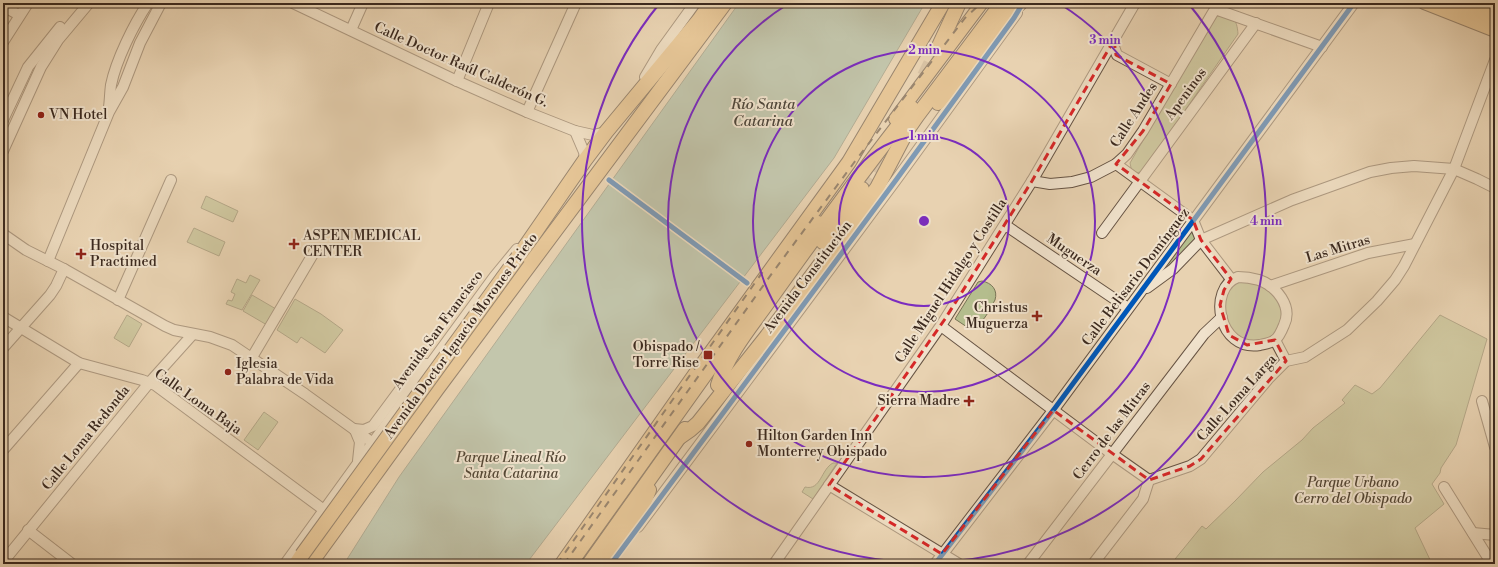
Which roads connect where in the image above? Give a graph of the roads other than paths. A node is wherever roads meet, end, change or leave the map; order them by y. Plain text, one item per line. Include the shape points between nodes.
1 (28, 3) edge
2 (80, 3) edge
3 (89, 3) edge
4 (148, 3) edge
5 (161, 3) edge
6 (293, 3) edge
7 (363, 3) edge
8 (489, 3) edge
9 (576, 3) edge
10 (696, 3) edge
11 (711, 3) edge
12 (725, 3) edge
13 (943, 3) edge
14 (959, 3) edge
15 (982, 3) edge
16 (994, 3) edge
17 (1002, 3) edge
18 (1021, 3) edge
19 (1135, 3) edge
20 (1354, 3) edge
21 (1424, 3) edge
22 (1455, 3) edge
23 (1482, 3) edge
24 (3, 6) edge
25 (1215, 6) edge
26 (1495, 8) edge
27 (19, 15) junction
28 (1495, 19) edge
29 (699, 20) junction
30 (1256, 23) junction
31 (351, 30) junction
32 (1495, 31) edge
33 (1114, 40) junction
34 (3, 42) edge
35 (939, 46) tunnel mouth
36 (1322, 47) junction
37 (1495, 60) edge
38 (457, 81) junction
39 (20, 83) junction
40 (1171, 84) junction
41 (31, 87) junction
42 (15, 92) junction
43 (3, 103) edge
44 (626, 109) junction
45 (109, 112) junction
46 (527, 112) junction
47 (3, 120) edge
48 (630, 130) junction
49 (575, 131) junction
50 (606, 132) junction
51 (3, 151) edge
52 (897, 153) junction
53 (585, 160) junction
54 (1116, 164) junction
55 (1454, 169) junction
56 (171, 180) dead end
57 (1032, 181) junction
58 (1140, 181) junction
59 (1495, 188) edge
60 (862, 189) tunnel mouth
61 (1193, 220) junction
62 (3, 224) edge
63 (1004, 225) junction
64 (1102, 233) dead end
65 (6, 236) edge
66 (530, 240) junction
67 (1201, 240) junction
68 (1415, 244) junction
69 (316, 249) dead end
70 (48, 260) junction
71 (64, 269) junction
72 (1231, 279) junction
73 (1270, 286) junction
74 (1140, 293) junction
75 (118, 300) junction
76 (1128, 308) junction
77 (3, 317) edge
78 (1222, 317) junction
79 (941, 326) junction
80 (21, 328) junction
81 (193, 334) junction
82 (1275, 340) junction
83 (3, 348) edge
84 (251, 359) junction
85 (1286, 362) junction
86 (79, 363) junction
87 (431, 364) junction
88 (149, 383) junction
89 (718, 385) junction
90 (1482, 401) dead end
91 (1053, 410) junction
92 (354, 429) junction
93 (680, 437) junction
94 (373, 443) junction
95 (1495, 446) edge
96 (3, 450) edge
97 (1112, 454) junction
98 (358, 462) junction
99 (651, 480) junction
100 (1150, 480) junction
101 (829, 485) junction
102 (1444, 486) dead end
103 (324, 510) junction
104 (339, 524) junction
105 (28, 530) junction
106 (1473, 533) junction
107 (1495, 535) edge
108 (942, 554) junction
109 (5, 556) edge
110 (302, 561) edge
111 (777, 563) edge
112 (72, 564) edge
113 (285, 564) edge
114 (562, 564) edge
115 (572, 564) edge
116 (589, 564) edge
117 (602, 564) edge
118 (611, 564) edge
119 (935, 564) edge
120 (959, 564) edge
121 (1028, 564) edge
122 (1093, 564) edge
123 (1492, 564) edge

1 - 27 street
2 - 39 street via 28,67
3 - 41 street via 58,40
4 - 45 street via 121,56 112,84
5 - 45 street
6 - 31 street, Calle Doctor Raúl Calderón G.
7 - 31 street
8 - 38 street
9 - 46 street
10 - 44 street via 661,50
11 - 29 highway
12 - 48 highway, Avenida Doctor Ignacio Morones Prieto
13 - 114 highway via 849,162
14 - 35 highway
15 - 115 main road, Avenida Constitución via 791,256
16 - 89 highway via 857,178 732,354
17 - 52 highway via 917,116
18 - 52 highway via 1010,12
18 - 118 street, Avenida Constitución via 1014,18 893,184
19 - 33 street, Calle Miguel Hidalgo y Costilla
20 - 36 street, Calle Belisario Domínguez
21 - 32 main road
22 - 28 highway
23 - 26 highway
24 - 27 street
25 - 30 street
25 - 40 street, Calle Andes
27 - 34 street
29 - 44 highway, Avenida Doctor Ignacio Morones Prieto
29 - 48 highway, Avenida Doctor Ignacio Morones Prieto
30 - 36 street
30 - 58 street, Apeninos
31 - 38 street, Calle Doctor Raúl Calderón G.
33 - 40 street via 1117,55
33 - 57 street, Calle Miguel Hidalgo y Costilla
36 - 61 street, Calle Belisario Domínguez
37 - 55 street, Calle Loma Larga
38 - 46 street, Calle Doctor Raúl Calderón G.
39 - 41 street
39 - 42 street
40 - 54 street, Calle Andes via 1143,131 1127,154
41 - 51 street
42 - 43 street
42 - 47 street
44 - 50 highway, Avenida Doctor Ignacio Morones Prieto
45 - 70 street
46 - 49 street, Calle Doctor Raúl Calderón G.
48 - 104 highway, Avenida Doctor Ignacio Morones Prieto
49 - 50 street, Calle Doctor Raúl Calderón G. via 594,135
49 - 53 street
50 - 53 highway, Avenida Doctor Ignacio Morones Prieto
52 - 93 highway via 877,188 767,336 698,423
53 - 66 highway, Avenida Doctor Ignacio Morones Prieto
54 - 57 street, Calle Andes via 1091,178 1072,182 1050,184
54 - 58 street
55 - 59 street
55 - 67 street via 1414,166 1370,172 1292,200
55 - 68 street, Calle Loma Larga
56 - 75 street
57 - 63 street, Calle Miguel Hidalgo y Costilla
58 - 61 street
58 - 64 street, Apeninos
60 - 89 highway, Avenida Constitución
61 - 67 street
61 - 74 street, Calle Belisario Domínguez
62 - 65 street
63 - 76 street, Muguerza
63 - 79 street, Calle Miguel Hidalgo y Costilla
65 - 70 street via 26,250
66 - 87 street, Avenida San Francisco via 514,251
66 - 110 highway, Avenida Doctor Ignacio Morones Prieto, bridge
67 - 72 street
67 - 74 street via 1173,269
68 - 73 street, Las Mitras via 1368,253
68 - 85 street, Calle Loma Larga via 1395,280 1347,330 1305,357
69 - 84 street
70 - 71 street
71 - 75 street
71 - 80 street via 52,292
72 - 73 street via 1244,277
72 - 78 street via 1224,290 1220,305
73 - 82 street via 1280,296 1286,312 1286,321
74 - 76 street, Calle Belisario Domínguez
75 - 81 street via 169,328
76 - 91 street, Calle Belisario Domínguez
77 - 80 street, Calle Loma Baja
78 - 82 street via 1230,335 1247,345
78 - 97 street, Cerro de las Mitras via 1204,334
79 - 91 street
79 - 101 street, Calle Miguel Hidalgo y Costilla
80 - 83 street
80 - 86 street, Calle Loma Baja
81 - 84 street via 224,342
81 - 88 street, Calle Loma Redonda
82 - 85 street
84 - 92 street
85 - 100 street, Calle Loma Larga via 1269,378 1201,459 1190,466
86 - 88 street, Calle Loma Baja
86 - 96 street
87 - 92 street via 420,364 373,426 364,430
87 - 94 street, Avenida San Francisco
88 - 103 street, Calle Loma Baja
88 - 105 street, Calle Loma Redonda
89 - 93 highway, Avenida Constitución
90 - 95 street
91 - 97 street
91 - 108 street, Calle Belisario Domínguez
92 - 94 street
92 - 98 street via 360,442
93 - 99 highway, Avenida Constitución
94 - 98 street, Avenida Doctor Ignacio Morones Prieto
94 - 104 highway via 377,453 376,460
97 - 100 street
97 - 121 street, Cerro de las Mitras
98 - 103 street, Avenida Doctor Ignacio Morones Prieto
99 - 116 highway, Avenida Constitución
99 - 117 highway via 638,517
100 - 122 street via 1143,499
101 - 108 street
101 - 111 street, Calle Miguel Hidalgo y Costilla
102 - 106 street
103 - 113 street, Avenida Doctor Ignacio Morones Prieto
104 - 110 highway, Avenida Doctor Ignacio Morones Prieto
105 - 109 street, Calle Loma Redonda
105 - 112 street
106 - 107 street
106 - 123 street
108 - 119 street, Calle Belisario Domínguez
108 - 120 street

